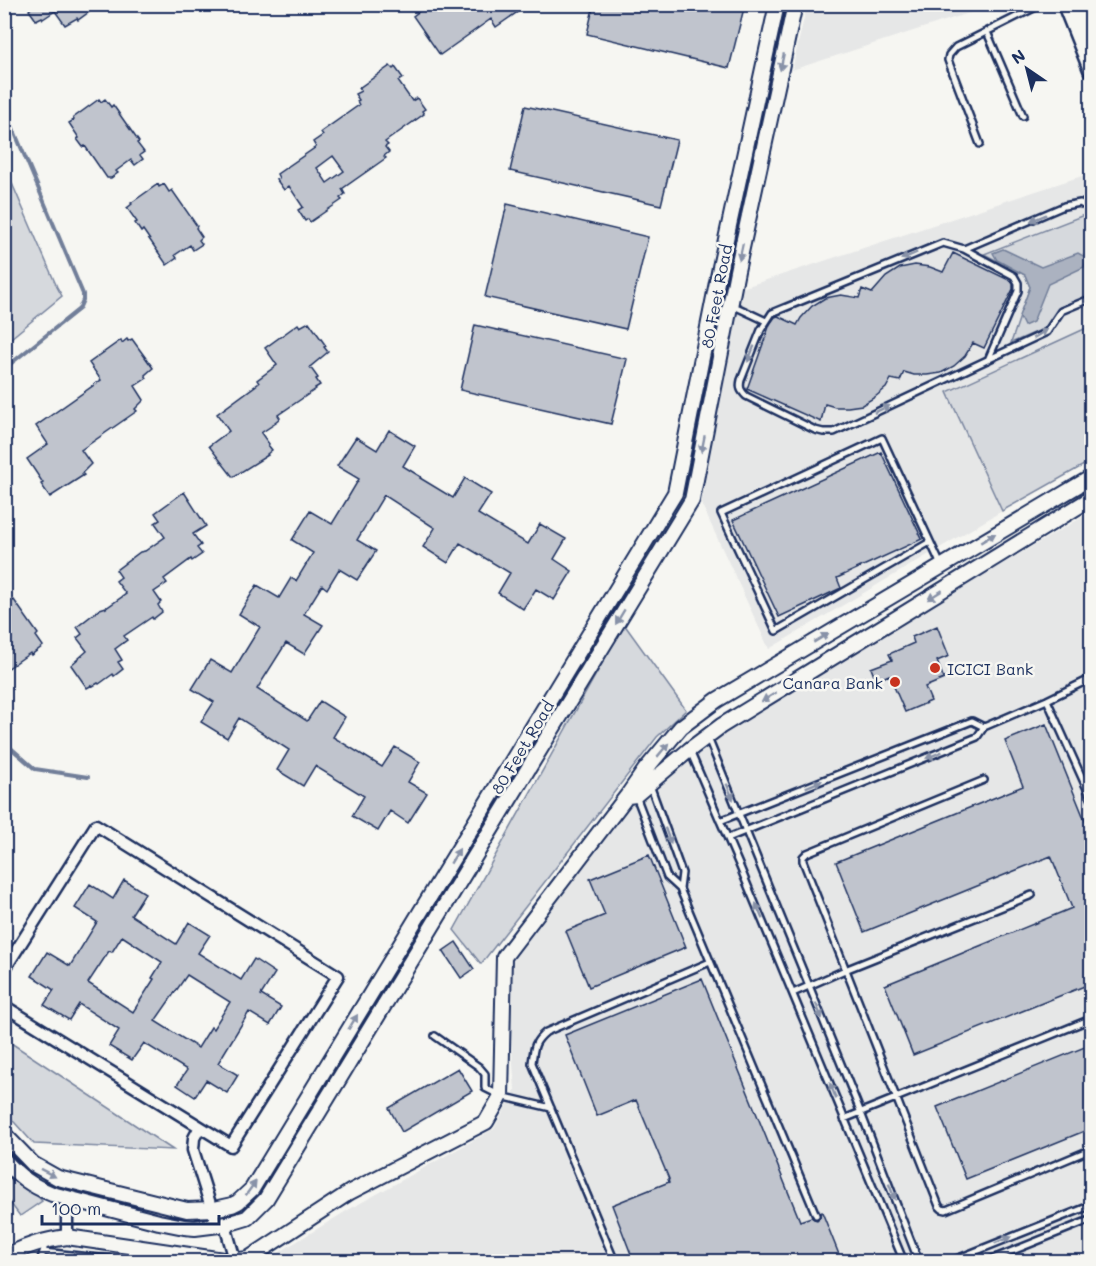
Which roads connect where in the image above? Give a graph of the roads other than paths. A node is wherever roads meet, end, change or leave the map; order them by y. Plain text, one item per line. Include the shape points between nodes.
1 (777, 4) edge
2 (795, 4) edge
3 (1042, 4) edge
4 (1065, 4) edge
5 (1082, 4) edge
6 (1092, 26) edge
7 (987, 32) junction
8 (1092, 69) edge
9 (1023, 116) dead end
10 (980, 144) dead end
11 (1092, 210) edge
12 (964, 249) junction
13 (1092, 298) edge
14 (731, 304) junction
15 (766, 321) junction
16 (988, 360) junction
17 (1092, 477) edge
18 (1092, 498) edge
19 (930, 542) junction
20 (941, 566) junction
21 (1092, 678) edge
22 (1047, 700) junction
23 (984, 727) junction
24 (708, 738) junction
25 (689, 750) junction
26 (984, 780) dead end
27 (650, 784) junction
28 (631, 796) junction
29 (1092, 800) edge
30 (739, 814) junction
31 (720, 821) junction
32 (746, 831) junction
33 (728, 838) junction
34 (680, 889) junction
35 (1032, 895) dead end
36 (710, 962) junction
37 (4, 970) edge
38 (845, 970) junction
39 (810, 987) junction
40 (793, 993) junction
41 (4, 1006) edge
42 (1091, 1018) edge
43 (435, 1036) dead end
44 (501, 1096) junction
45 (897, 1098) junction
46 (551, 1108) junction
47 (861, 1113) junction
48 (844, 1119) junction
49 (200, 1127) junction
50 (4, 1134) edge
51 (1092, 1149) edge
52 (4, 1160) edge
53 (67, 1199) junction
54 (1092, 1205) edge
55 (211, 1209) junction
56 (816, 1215) dead end
57 (1092, 1219) edge
58 (221, 1226) junction
59 (67, 1237) junction
60 (43, 1247) junction
61 (4, 1258) edge
62 (244, 1260) edge
63 (40, 1262) edge
64 (136, 1262) edge
65 (615, 1262) edge
66 (904, 1262) edge
67 (919, 1262) edge
68 (949, 1262) edge
69 (985, 1262) edge

55 -> 1 street, 80 Feet Road via 238,1202 256,1183 675,493
2 -> 14 street, 80 Feet Road
3 - 7 lane
4 - 8 main road
5 - 6 main road
7 - 9 lane
7 - 10 lane via 956,46 948,60
11 -> 12 lane via 1080,203 1064,206
12 -> 15 lane via 944,243 937,245 772,313
12 - 16 lane via 1014,276 1018,283
16 -> 13 lane via 1047,332 1061,310
14 - 15 lane
14 -> 58 street, 80 Feet Road via 692,500 271,1192 247,1218
15 -> 16 lane via 741,380 742,392 823,432 834,432
20 -> 17 street
18 -> 24 street via 721,726
19 - 19 lane via 882,438 721,513 776,631
19 - 20 lane
28 -> 20 street via 645,770 681,727 717,700
21 - 22 lane
22 - 23 lane
22 - 29 lane
30 -> 23 lane via 972,721
23 -> 32 lane via 976,737
24 - 25 street
24 -> 30 lane
25 - 27 street
25 - 31 lane
26 - 38 lane via 803,857
27 - 28 street
27 -> 34 lane via 682,873
28 - 34 lane via 667,877
28 - 44 street via 504,957
30 - 31 lane
30 - 32 lane
31 - 33 lane
32 - 33 lane
32 - 39 lane
40 -> 33 lane
34 - 36 lane
35 - 38 lane
36 - 46 lane via 539,1038 532,1063
36 - 56 lane
37 - 49 street via 96,825 338,976 231,1146
38 - 39 lane
38 - 45 lane
39 - 40 lane
39 -> 47 lane
48 -> 40 lane
41 - 49 street
42 - 45 lane
43 - 44 lane via 479,1067 485,1074 485,1088
44 - 46 lane
44 - 62 street via 486,1122 350,1192
45 - 47 lane
45 - 51 lane via 942,1209
46 - 65 lane
47 - 48 lane
47 -> 67 lane
48 - 66 lane
49 - 55 street via 193,1150
50 -> 55 street, 80 Feet Road via 33,1164 58,1178 187,1210
52 - 53 street, 80 Feet Road via 21,1178
53 - 58 street, 80 Feet Road via 184,1227
53 - 59 street
68 -> 54 lane
55 - 58 street
57 - 69 lane
58 - 62 street
59 - 60 street
59 - 62 street
60 - 61 street via 14,1252
60 - 63 lane
60 - 64 lane

